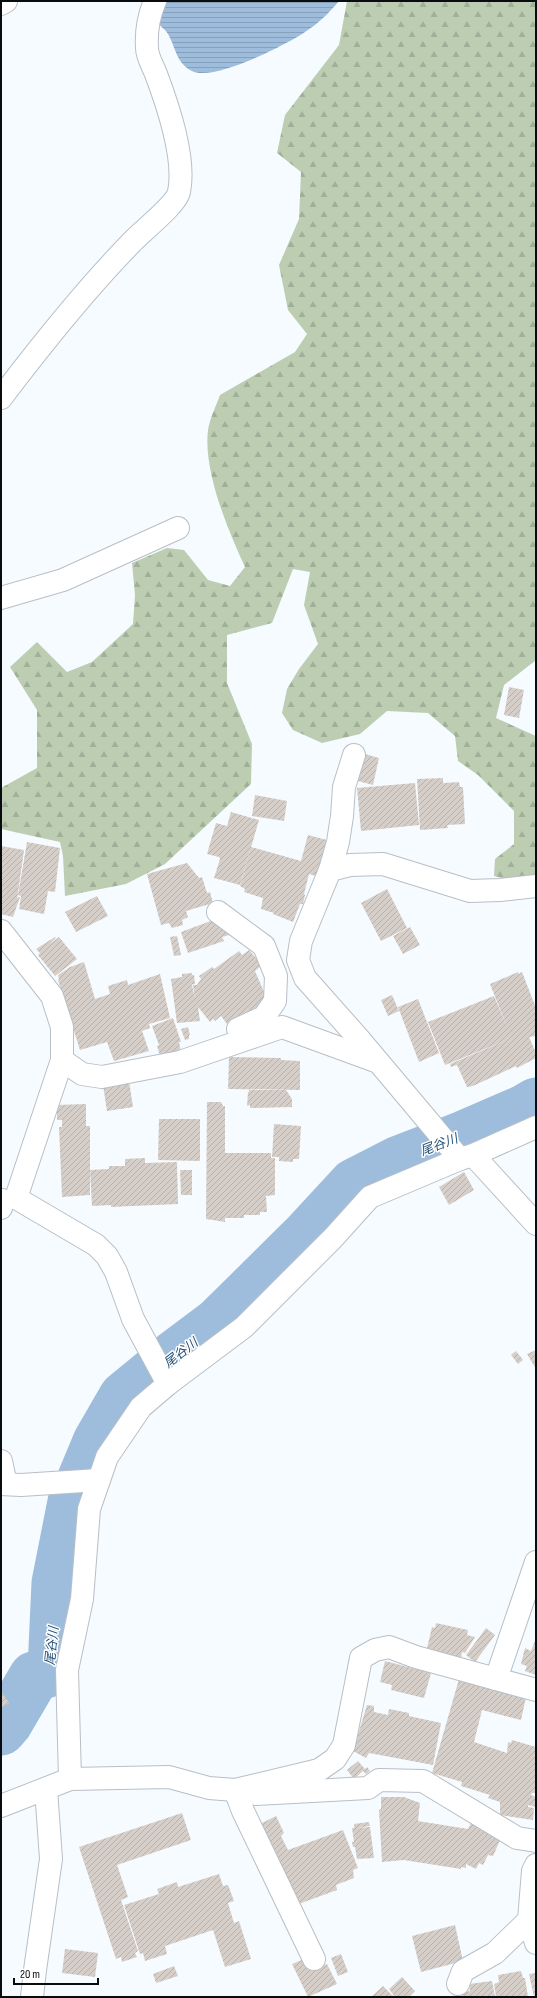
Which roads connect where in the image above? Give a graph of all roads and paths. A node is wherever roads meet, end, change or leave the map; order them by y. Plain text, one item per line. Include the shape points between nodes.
1 (6, 1) edge
2 (155, 1) edge
3 (1, 4) edge
4 (1, 398) edge
5 (178, 528) dead end
6 (1, 598) edge
7 (354, 755) dead end
8 (330, 870) junction
9 (536, 886) edge
10 (218, 912) dead end
11 (1, 931) edge
12 (214, 1049) junction
13 (62, 1060) junction
14 (379, 1062) junction
15 (536, 1127) edge
16 (466, 1157) junction
17 (5, 1201) edge
18 (536, 1224) edge
19 (168, 1384) junction
20 (1, 1461) edge
21 (99, 1480) junction
22 (4, 1484) edge
23 (536, 1562) edge
24 (496, 1679) junction
25 (536, 1690) edge
26 (70, 1780) junction
27 (368, 1788) junction
28 (46, 1789) junction
29 (235, 1790) junction
30 (422, 1797) dead end
31 (1, 1806) edge
32 (536, 1841) edge
33 (536, 1865) edge
34 (529, 1920) junction
35 (536, 1943) edge
36 (314, 1959) dead end
37 (458, 1984) dead end
38 (32, 1997) edge

1 - 3 street
2 - 4 street via 149,14 147,50 174,129 180,175 178,193 172,204 94,280
5 - 6 street via 63,580
7 - 8 street via 344,787 341,823
8 - 9 street via 350,865 383,864 470,891
8 - 14 street via 301,941 298,960 305,978
10 - 12 street via 264,946 276,976 275,1001 264,1017 231,1032
11 - 13 street via 52,996 62,1027
12 - 13 street via 180,1062 102,1077 82,1074
12 - 14 street via 282,1027
13 - 17 street
14 - 16 street
15 - 16 street
16 - 18 street
16 - 19 street via 370,1197 244,1327
17 - 19 street via 96,1245 106,1256 116,1272 133,1319
19 - 21 street via 141,1407 107,1458
20 - 22 street
21 - 22 street
21 - 26 street via 89,1509 82,1599 67,1670
23 - 24 street
24 - 25 street
24 - 29 street via 416,1657 390,1647 375,1650 362,1658 344,1745 335,1759 319,1770
26 - 28 street
26 - 29 street via 169,1777 209,1788
27 - 29 street via 256,1794
27 - 30 street via 401,1791
27 - 32 street via 379,1780 423,1781 517,1838
28 - 31 street
28 - 38 street via 51,1860
29 - 36 street
33 - 34 street via 533,1871
34 - 35 street
34 - 37 street via 495,1953 463,1971

